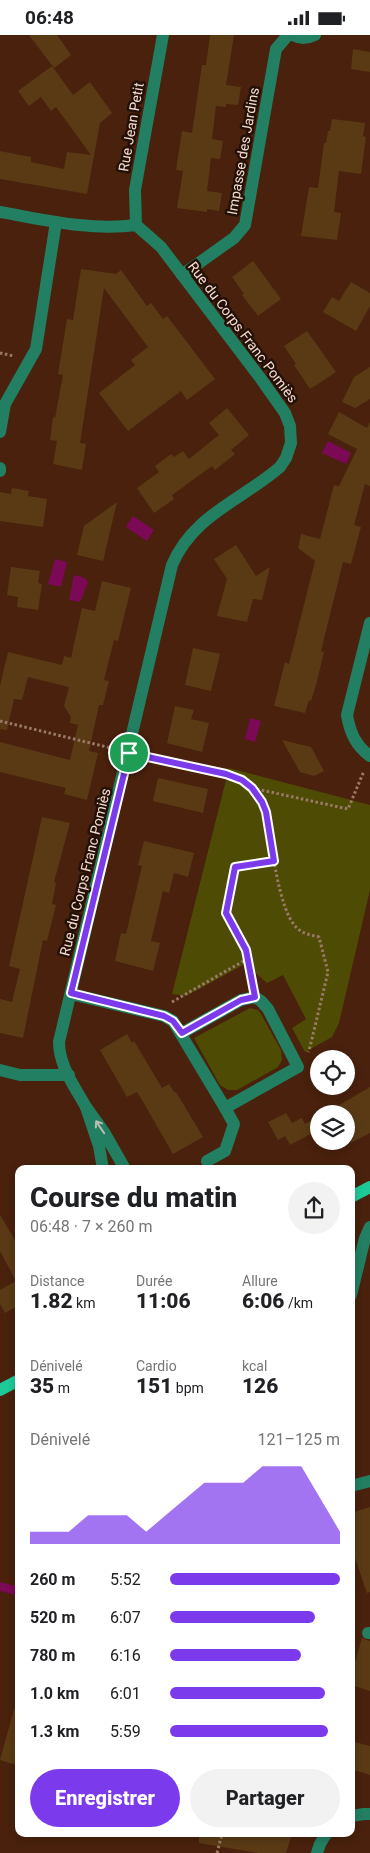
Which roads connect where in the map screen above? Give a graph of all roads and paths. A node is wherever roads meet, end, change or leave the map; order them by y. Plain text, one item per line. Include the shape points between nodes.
1 (163, 35) edge
2 (288, 35) edge
3 (292, 35) edge
4 (315, 35) edge
5 (0, 212) edge
6 (56, 222) junction
7 (136, 225) junction
8 (182, 275) junction
9 (0, 432) edge
10 (370, 623) edge
11 (0, 721) edge
12 (129, 753) junction
13 (370, 756) edge
14 (252, 788) junction
15 (274, 861) junction
16 (247, 959) junction
17 (71, 993) junction
18 (255, 997) junction
19 (153, 1013) junction
20 (182, 1033) junction
21 (298, 1067) junction
22 (0, 1070) edge
23 (69, 1075) junction
24 (86, 1107) junction
25 (225, 1108) junction
26 (207, 1161) dead end
27 (102, 1165) edge
28 (123, 1165) edge
29 (369, 1189) edge
30 (355, 1195) edge
31 (370, 1227) edge
32 (355, 1279) edge
33 (15, 1382) edge
34 (0, 1390) edge
35 (370, 1481) edge
36 (355, 1485) edge
37 (355, 1815) edge
38 (370, 1815) edge
39 (221, 1837) edge
40 (324, 1837) edge
41 (217, 1853) edge
42 (317, 1853) edge

1 - 7 street, Rue Jean Petit via 135,190
2 - 8 street, Impasse des Jardins via 276,49 245,225 234,238
3 - 4 street via 301,38
5 - 6 street
6 - 7 street via 112,228
6 - 9 street via 36,349 6,404
7 - 8 street, Rue du Corps Franc Pomiès via 161,247
8 - 12 street, Rue du Corps Franc Pomiès via 285,413 291,443 280,467 206,520 180,547 172,565
10 - 13 street via 347,715 355,741
11 - 12 path
12 - 14 path via 226,774
12 - 17 street, Rue du Corps Franc Pomiès
13 - 14 path via 348,809
14 - 15 path via 266,812
15 - 16 path via 235,867 226,913 246,950
15 - 21 path via 285,911 298,929 319,937 328,972 310,1047
16 - 18 path
16 - 19 path
17 - 19 street
17 - 23 street, Rue du Corps Franc Pomiès via 59,1042 61,1061
18 - 20 street via 241,1000
18 - 21 street via 268,1009
19 - 20 street via 173,1021
20 - 25 street
21 - 25 street
22 - 23 street via 20,1075
23 - 24 street, Rue du Corps Franc Pomiès
24 - 27 street, Rue du Corps Franc Pomiès via 100,1146
28 -> 24 street, Rue du Corps Franc Pomiès
25 - 26 street via 234,1124 225,1151
29 - 30 main road
31 - 32 street
33 - 34 main road
35 - 36 street
37 - 38 street
39 - 41 path
40 - 42 street

